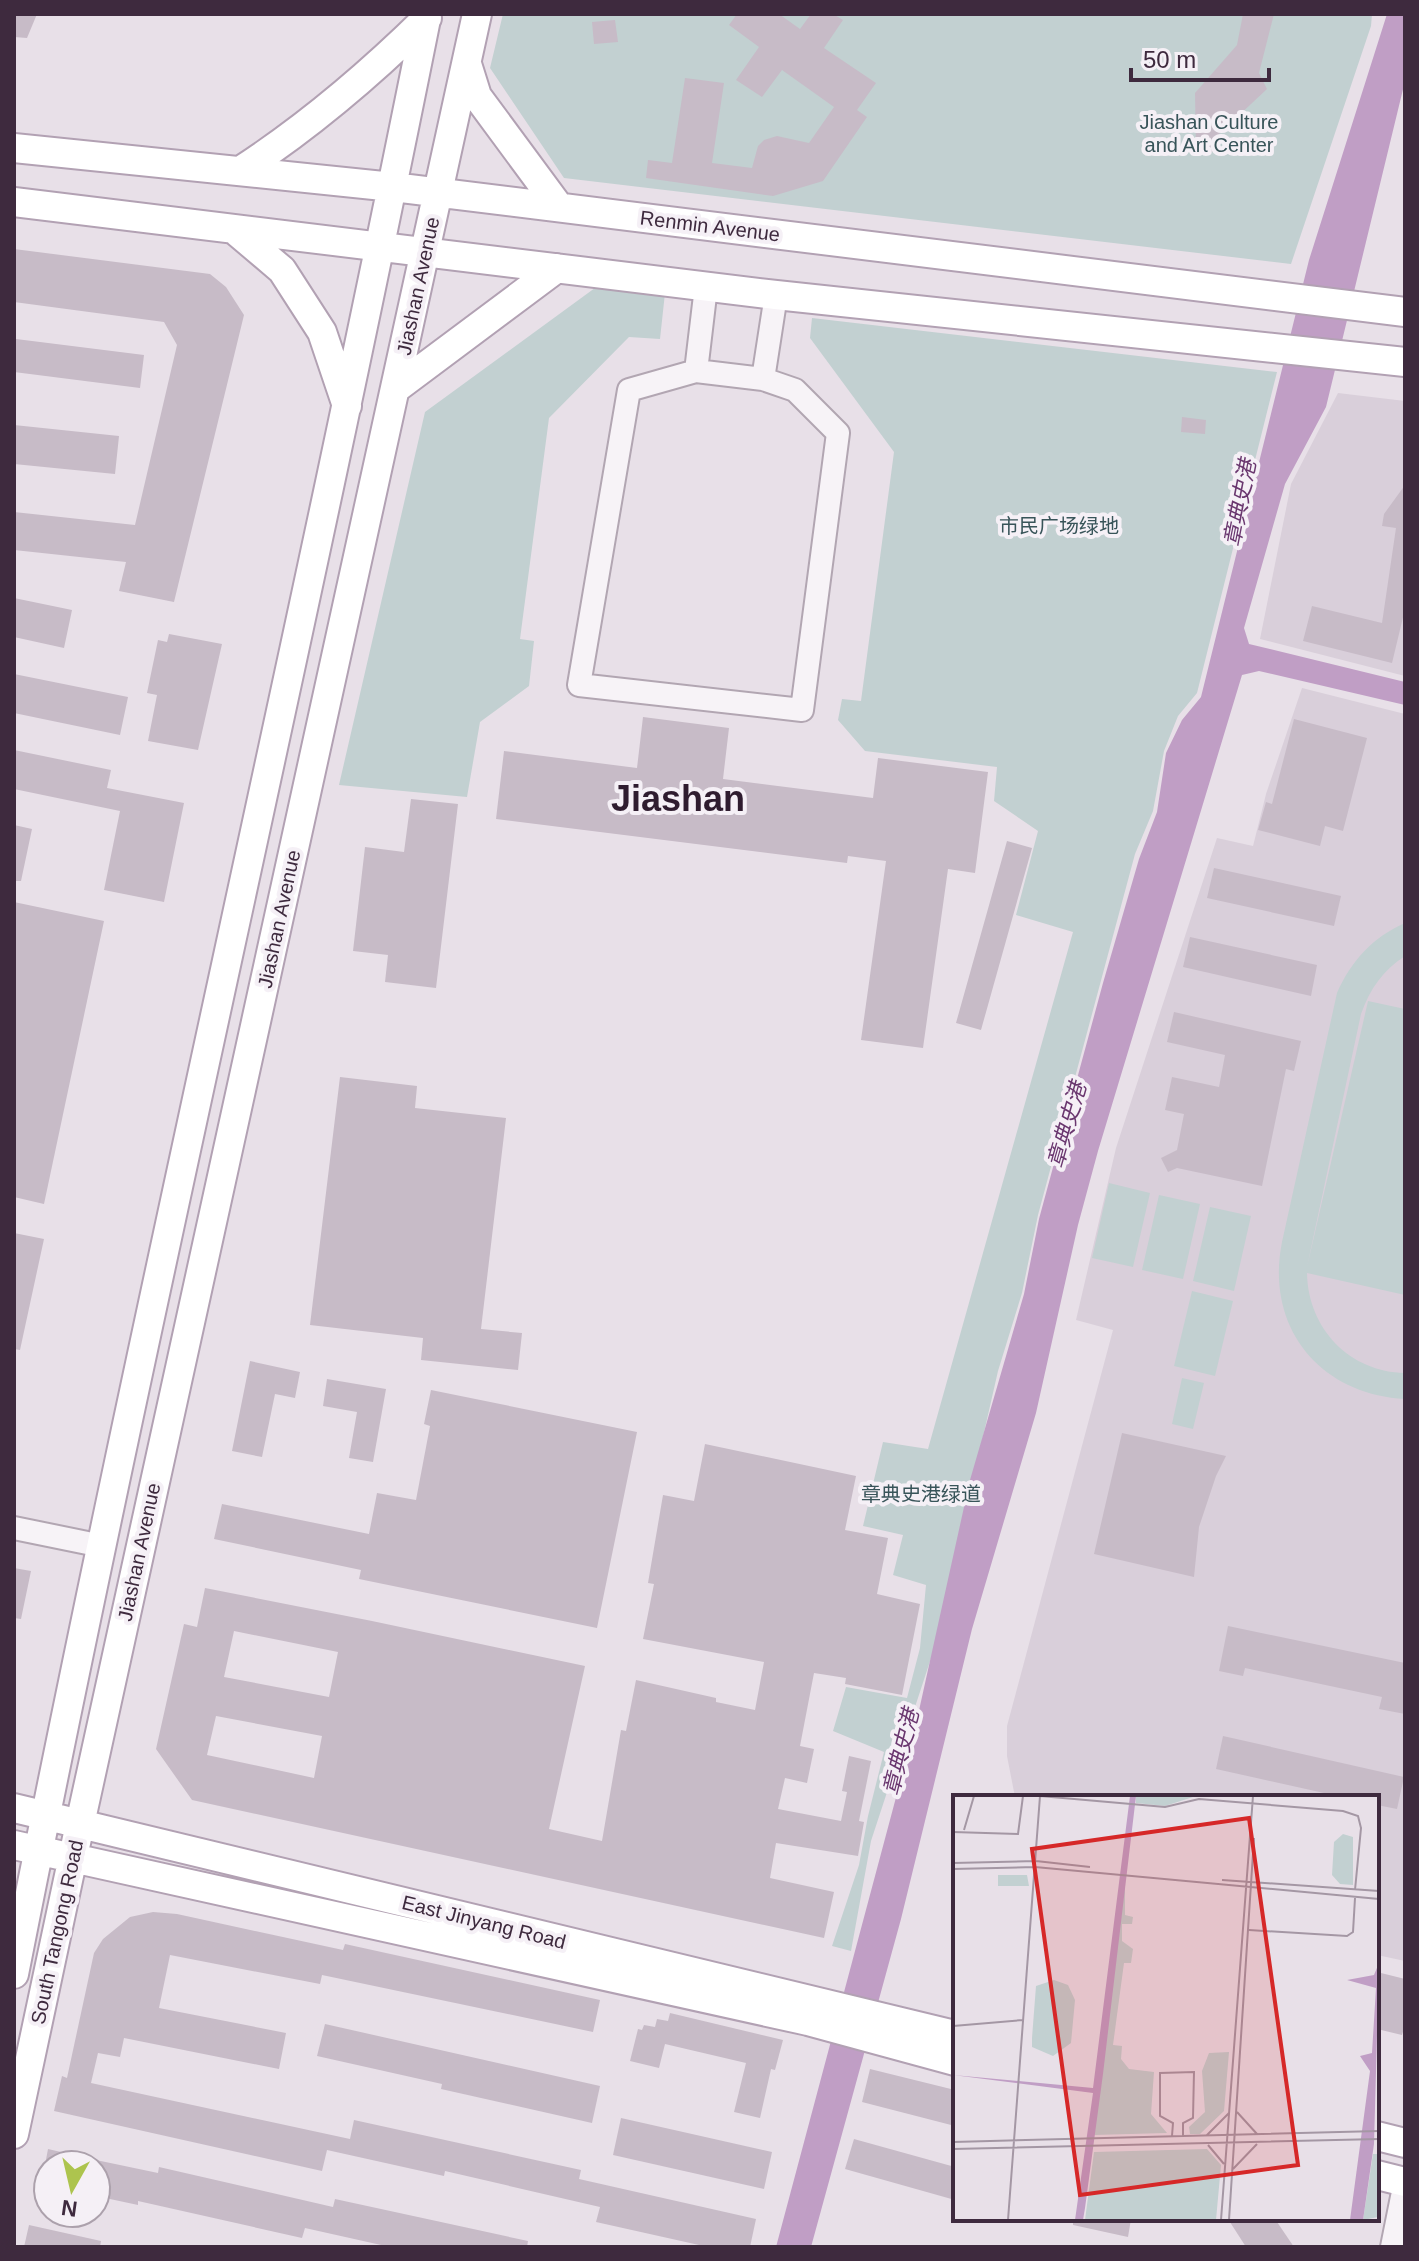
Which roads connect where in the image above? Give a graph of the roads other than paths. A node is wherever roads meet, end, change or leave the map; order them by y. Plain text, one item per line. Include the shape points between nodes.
1 (477, 14) edge
2 (427, 16) edge
3 (467, 63) junction
4 (14, 148) edge
5 (240, 171) junction
6 (393, 187) junction
7 (438, 192) junction
8 (14, 202) edge
9 (559, 207) junction
10 (236, 231) junction
11 (381, 247) junction
12 (425, 252) junction
13 (557, 268) junction
14 (706, 287) junction
15 (776, 295) junction
16 (1405, 312) edge
17 (1405, 362) edge
18 (696, 371) junction
19 (763, 379) junction
20 (395, 389) junction
21 (347, 406) junction
22 (14, 1528) edge
23 (102, 1546) junction
24 (14, 1808) edge
25 (45, 1816) junction
26 (80, 1824) junction
27 (26, 1847) edge
28 (73, 1857) junction
29 (14, 1974) edge
30 (813, 2012) junction
31 (897, 2032) junction
32 (953, 2035) edge
33 (953, 2060) edge
34 (14, 2134) edge
35 (1379, 2136) edge
36 (1405, 2143) edge
37 (1379, 2176) edge
38 (1405, 2182) edge
39 (1392, 2247) edge

1 - 3 main road, Jiashan Avenue
2 - 5 main road via 373,71
2 - 6 main road, Jiashan Avenue
3 - 7 main road, Jiashan Avenue
3 - 9 main road via 477,96
4 - 5 main road, Renmin Avenue
5 - 6 main road, Renmin Avenue
6 - 7 main road, Renmin Avenue
6 - 11 main road, Jiashan Avenue
7 - 9 main road, Renmin Avenue
7 - 12 main road, Jiashan Avenue
8 - 10 main road
9 - 16 main road, Renmin Avenue
10 - 11 main road
10 - 21 main road via 282,270 322,332
11 - 12 main road
11 - 21 main road, Jiashan Avenue
12 - 13 main road
12 - 20 main road, Jiashan Avenue
13 - 14 main road
13 - 20 main road
14 - 15 main road
14 - 18 street
15 - 17 main road
15 - 19 street
18 - 19 street
18 - 19 street via 629,390 579,685 802,710 838,433 795,390
20 - 26 main road, Jiashan Avenue
21 - 23 main road, Jiashan Avenue
22 - 23 street
23 - 25 main road, Jiashan Avenue
24 - 25 main road, East Jinyang Road
25 - 26 main road, East Jinyang Road
25 - 27 main road, South Tangong Road
26 - 28 main road, South Tangong Road
26 - 30 main road, East Jinyang Road
27 - 28 main road, East Jinyang Road
27 - 29 main road, South Tangong Road
28 - 30 main road, East Jinyang Road
28 - 34 main road, South Tangong Road
30 - 31 main road, East Jinyang Road
31 - 32 main road, East Jinyang Road
31 - 33 main road, East Jinyang Road
35 - 36 main road
37 - 38 main road
38 - 39 street

